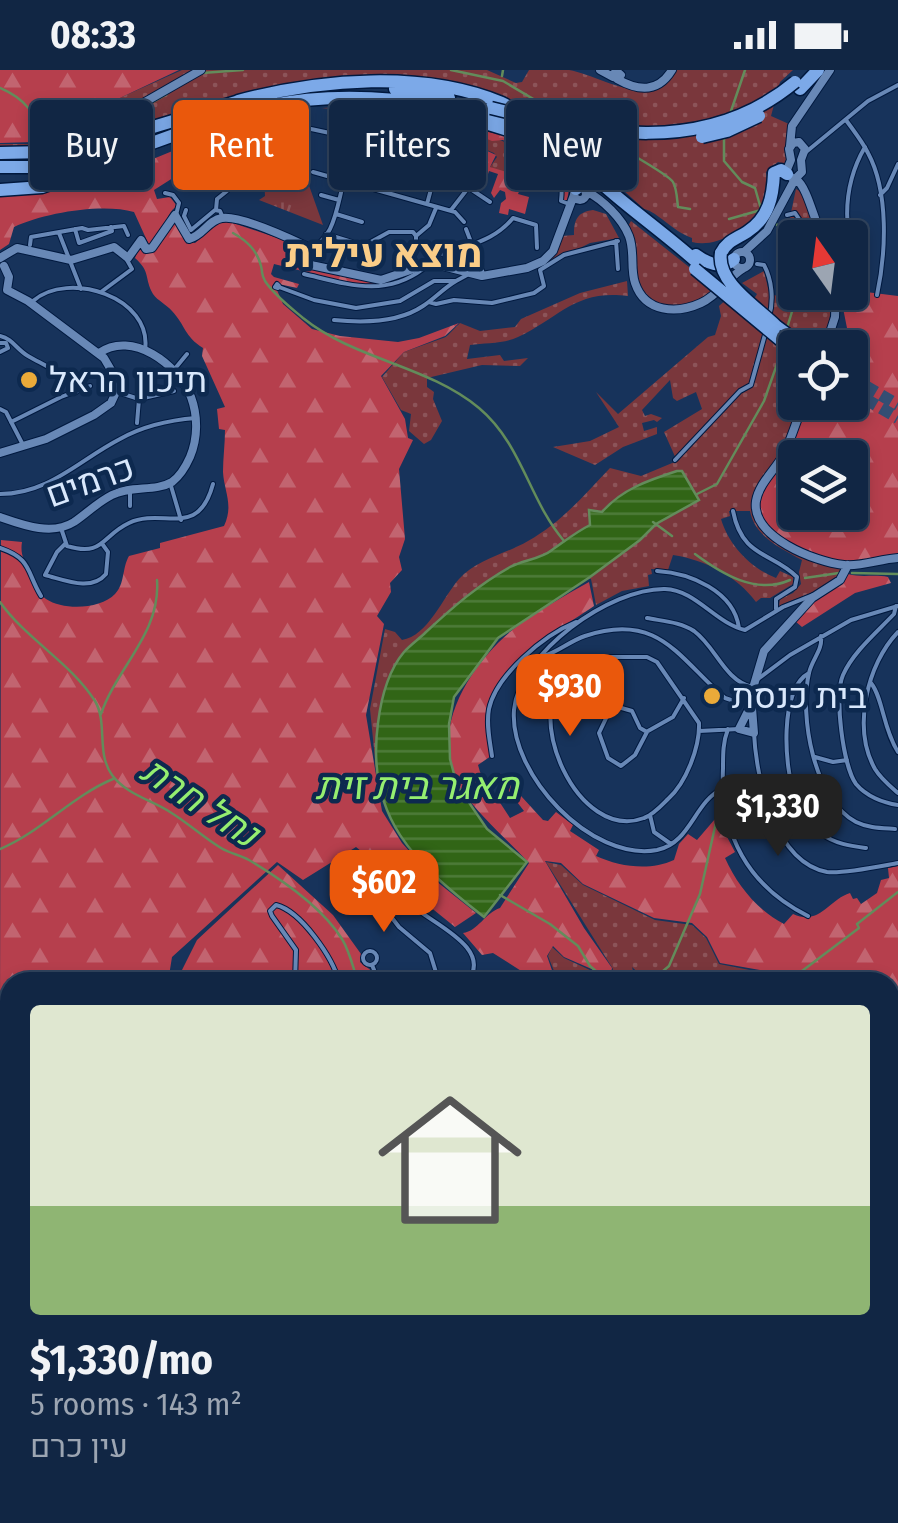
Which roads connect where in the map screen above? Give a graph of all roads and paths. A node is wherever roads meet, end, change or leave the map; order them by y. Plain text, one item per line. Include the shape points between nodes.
1 (201, 70) edge
2 (600, 70) edge
3 (672, 70) edge
4 (808, 70) edge
5 (818, 70) edge
6 (830, 70) edge
7 (618, 76) edge
8 (898, 85) edge
9 (798, 86) junction
10 (148, 100) edge
11 (242, 100) edge
12 (244, 100) edge
13 (304, 100) edge
14 (846, 120) junction
15 (506, 124) edge
16 (309, 128) edge
17 (173, 136) edge
18 (173, 137) edge
19 (637, 140) edge
20 (799, 147) junction
21 (865, 147) junction
22 (30, 151) edge
23 (0, 152) edge
24 (898, 164) edge
25 (0, 167) edge
26 (313, 172) dead end
27 (329, 176) edge
28 (794, 176) junction
29 (4, 190) edge
30 (327, 190) dead end
31 (342, 190) edge
32 (379, 190) edge
33 (467, 190) edge
34 (473, 190) edge
35 (562, 190) edge
36 (578, 190) edge
37 (603, 190) edge
38 (227, 191) dead end
39 (165, 193) dead end
40 (788, 193) junction
41 (580, 195) junction
42 (880, 195) junction
43 (604, 196) junction
44 (806, 196) junction
45 (339, 200) junction
46 (490, 202) dead end
47 (428, 204) junction
48 (436, 207) junction
49 (568, 208) junction
50 (186, 210) dead end
51 (450, 211) junction
52 (219, 214) junction
53 (336, 214) junction
54 (775, 214) junction
55 (176, 215) junction
56 (801, 220) edge
57 (814, 220) edge
58 (815, 220) edge
59 (849, 220) edge
60 (362, 222) dead end
61 (111, 227) junction
62 (75, 229) junction
63 (59, 232) junction
64 (326, 234) junction
65 (128, 235) dead end
66 (416, 236) junction
67 (340, 240) junction
68 (352, 242) dead end
69 (370, 243) dead end
70 (30, 245) dead end
71 (474, 246) junction
72 (538, 248) dead end
73 (307, 249) junction
74 (341, 254) dead end
75 (445, 255) junction
76 (126, 258) junction
77 (68, 260) junction
78 (741, 260) junction
79 (425, 264) junction
80 (3, 265) edge
81 (446, 266) junction
82 (697, 266) junction
83 (618, 269) dead end
84 (468, 273) junction
85 (304, 274) dead end
86 (484, 276) junction
87 (456, 281) junction
88 (280, 286) dead end
89 (81, 289) junction
90 (101, 292) junction
91 (877, 295) dead end
92 (429, 302) junction
93 (31, 303) junction
94 (334, 320) dead end
95 (776, 326) junction
96 (781, 330) edge
97 (778, 337) edge
98 (0, 339) edge
99 (8, 346) junction
100 (144, 350) junction
101 (0, 352) edge
102 (99, 353) junction
103 (14, 354) dead end
104 (187, 354) dead end
105 (172, 371) junction
106 (90, 386) dead end
107 (174, 391) dead end
108 (76, 392) junction
109 (116, 392) junction
110 (139, 399) junction
111 (0, 409) edge
112 (196, 418) junction
113 (797, 420) edge
114 (11, 422) junction
115 (138, 423) dead end
116 (25, 447) junction
117 (0, 453) edge
118 (675, 460) dead end
119 (170, 482) junction
120 (212, 484) dead end
121 (130, 488) junction
122 (0, 494) edge
123 (130, 506) dead end
124 (732, 511) dead end
125 (0, 517) edge
126 (182, 520) junction
127 (61, 528) junction
128 (65, 544) junction
129 (103, 545) junction
130 (0, 548) edge
131 (898, 558) edge
132 (848, 565) junction
133 (31, 572) junction
134 (657, 572) dead end
135 (46, 575) junction
136 (816, 595) junction
137 (41, 596) dead end
138 (897, 606) edge
139 (777, 611) junction
140 (647, 618) dead end
141 (580, 621) junction
142 (738, 628) junction
143 (898, 632) edge
144 (822, 636) junction
145 (544, 656) junction
146 (809, 673) junction
147 (870, 682) junction
148 (753, 684) junction
149 (867, 694) junction
150 (878, 695) junction
151 (684, 698) junction
152 (750, 702) junction
153 (699, 723) junction
154 (714, 729) junction
155 (728, 729) junction
156 (741, 729) junction
157 (699, 731) junction
158 (646, 732) junction
159 (754, 737) junction
160 (898, 752) edge
161 (492, 756) dead end
162 (815, 756) junction
163 (847, 760) junction
164 (722, 790) junction
165 (898, 793) edge
166 (722, 799) junction
167 (705, 803) junction
168 (898, 804) edge
169 (650, 815) junction
170 (895, 829) dead end
171 (672, 844) junction
172 (866, 848) dead end
173 (898, 863) edge
174 (382, 871) dead end
175 (346, 877) dead end
176 (407, 899) junction
177 (387, 910) junction
178 (808, 916) dead end
179 (372, 965) dead end
180 (295, 972) edge
181 (335, 972) edge
182 (375, 972) edge
183 (436, 972) edge
184 (474, 972) edge

1 - 10 main road
2 - 7 main road
3 - 7 main road via 653,88 628,85
4 - 9 highway
5 - 9 highway
6 - 20 main road via 790,129
8 - 14 street
9 - 12 highway, bridge via 731,120 664,134 600,132 375,88
9 - 19 highway, bridge via 742,124 692,139
11 - 43 highway via 352,82 462,89 531,120
13 - 15 highway via 364,96 432,103
14 - 20 street via 815,147
14 - 21 street
16 - 47 street via 413,150 434,178
17 - 25 highway via 87,162
18 - 29 highway via 52,185
20 - 28 main road
20 - 28 main road via 791,160
21 - 42 street
21 - 59 street via 849,188
22 - 23 highway
24 - 42 street
26 - 27 street
28 - 40 main road
28 - 44 main road
28 - 54 highway via 774,173
28 - 57 main road
30 - 45 street via 324,196
31 - 45 street
32 - 47 street
33 - 51 street
34 - 46 street
35 - 49 street
36 - 41 highway
37 - 82 highway
38 - 52 street via 217,199
39 - 55 street via 179,202
40 - 44 main road via 799,185
40 - 54 main road
41 - 43 main road
41 - 49 main road
42 - 91 street
43 - 78 highway via 706,262
43 - 78 main road via 631,243 636,286 658,308 696,305 716,294
43 - 82 highway
44 - 58 main road
45 - 53 street
47 - 48 street
48 - 51 street
48 - 66 street via 430,225
49 - 86 main road via 544,261
50 - 52 street via 192,230
51 - 71 street via 462,216
52 - 55 main road via 191,239
52 - 73 main road
53 - 60 street
53 - 64 street
54 - 56 street via 795,213
54 - 78 main road
54 - 78 highway via 727,244
55 - 76 main road via 152,248 146,250 141,240
61 - 62 street
61 - 62 street via 79,243
61 - 65 street via 124,226
62 - 63 street
63 - 70 street via 31,237
63 - 77 street
64 - 67 street
64 - 73 street
66 - 69 street via 389,232
66 - 75 street via 416,243
67 - 68 street
67 - 74 street
71 - 72 street via 513,218 536,224
71 - 75 street
71 - 86 street
73 - 79 main road via 294,260 379,280
75 - 81 street
76 - 77 main road via 114,247
76 - 90 street via 132,269
77 - 80 main road via 22,248
77 - 89 street
78 - 95 highway, bridge via 720,263 724,275
78 - 118 street via 766,269 773,300 753,381
79 - 81 main road
79 - 85 street via 407,280 374,289
80 - 93 main road via 6,292
81 - 84 main road
82 - 95 highway, bridge
82 - 97 highway, bridge
83 - 92 street via 617,241 564,255 540,270 544,286 533,294 484,304
84 - 86 main road
84 - 87 street
87 - 88 street via 436,280 403,300 356,308
87 - 92 street
89 - 90 street
89 - 93 street via 53,290
90 - 100 street via 136,320 146,336
92 - 94 street via 388,319
93 - 102 main road
95 - 96 highway
98 - 99 street
98 - 108 street via 51,366
99 - 101 street
99 - 103 street
100 - 102 main road via 120,344
100 - 105 main road
102 - 109 main road via 112,369
104 - 105 street
105 - 112 main road via 190,392
106 - 108 street
107 - 110 street
108 - 114 street
109 - 110 street
109 - 116 main road via 94,415
110 - 115 street
111 - 114 street
112 - 119 main road, כרמים via 191,454
112 - 122 street via 135,432 46,485
113 - 132 main road via 759,492 757,512 783,543
114 - 116 street
116 - 117 main road
119 - 121 main road, כרמים
119 - 126 street
120 - 126 street via 202,506
121 - 123 street
121 - 127 main road, כרמים
124 - 139 street via 755,550 797,578 776,599
125 - 127 main road, כרמים
126 - 129 street via 132,522
127 - 128 street
128 - 129 street via 86,550
128 - 135 street
129 - 135 street via 107,568 96,583
130 - 133 street via 18,554
131 - 132 main road
132 - 136 main road via 839,582
133 - 135 street
133 - 137 street
134 - 142 street via 686,576 714,592 732,608
136 - 139 street
136 - 148 main road via 764,650
138 - 144 street
138 - 163 street via 842,678
139 - 142 street via 750,629
140 - 148 street via 694,631 738,682
141 - 142 street via 616,598 664,589 685,594
141 - 145 street
141 - 161 street via 546,638 497,686 488,712
143 - 147 street
144 - 146 street
144 - 148 street
145 - 152 street via 594,633 632,631 676,648 725,698
145 - 171 street via 522,686 514,716 528,764 548,799 608,842 648,850
146 - 162 street
146 - 172 street via 796,684 788,709 795,795 824,836
147 - 149 street
147 - 150 street
148 - 152 main road
149 - 150 street
149 - 165 street via 872,762
150 - 160 street
151 - 153 street
151 - 158 street via 671,718
151 - 169 street via 656,660 623,656 574,667 554,695 554,742 572,790 614,818
152 - 156 main road
152 - 159 main road
153 - 154 street
153 - 157 street
154 - 155 street
154 - 157 street
155 - 156 street
155 - 164 street
156 - 159 main road
157 - 169 street via 682,784
158 - 158 street via 624,707 610,710 599,731 607,757 619,766 635,756
159 - 173 street via 766,804 800,859 830,872
162 - 163 street
162 - 170 street via 823,786 842,812 866,826
163 - 168 street via 860,788
164 - 166 street
164 - 167 street
166 - 167 street
166 - 178 street via 745,860 781,900
167 - 171 street
169 - 171 street via 654,832
174 - 176 street
175 - 177 street via 369,888
176 - 177 street
176 - 184 street via 455,934 472,956
177 - 183 street via 433,958
179 - 182 street
180 - 181 street via 296,950 270,911 276,905 322,947

